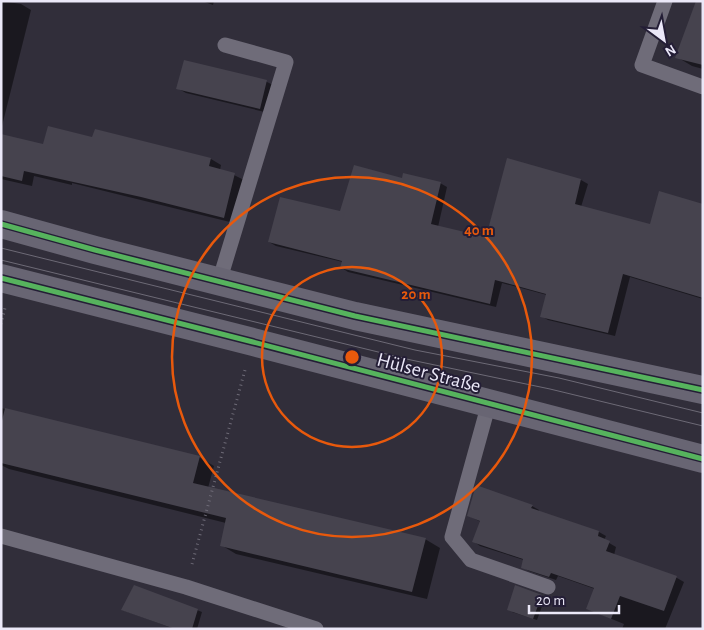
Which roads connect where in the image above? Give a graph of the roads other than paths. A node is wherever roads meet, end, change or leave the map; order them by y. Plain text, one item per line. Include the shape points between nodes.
1 (665, 1) edge
2 (225, 44) dead end
3 (703, 87) edge
4 (1, 224) edge
5 (1, 278) edge
6 (219, 282) junction
7 (703, 390) edge
8 (489, 403) junction
9 (703, 459) edge
10 (1, 536) edge
11 (548, 587) dead end
12 (316, 629) edge

1 - 3 lane via 642,65
2 - 6 lane via 286,62
4 - 6 street, Hülser Straße
5 - 8 street, Hülser Straße
6 - 7 street, Hülser Straße via 355,316
8 - 9 street, Hülser Straße
8 - 11 lane, Hülser Straße via 452,537 471,560
10 - 12 lane via 186,586

